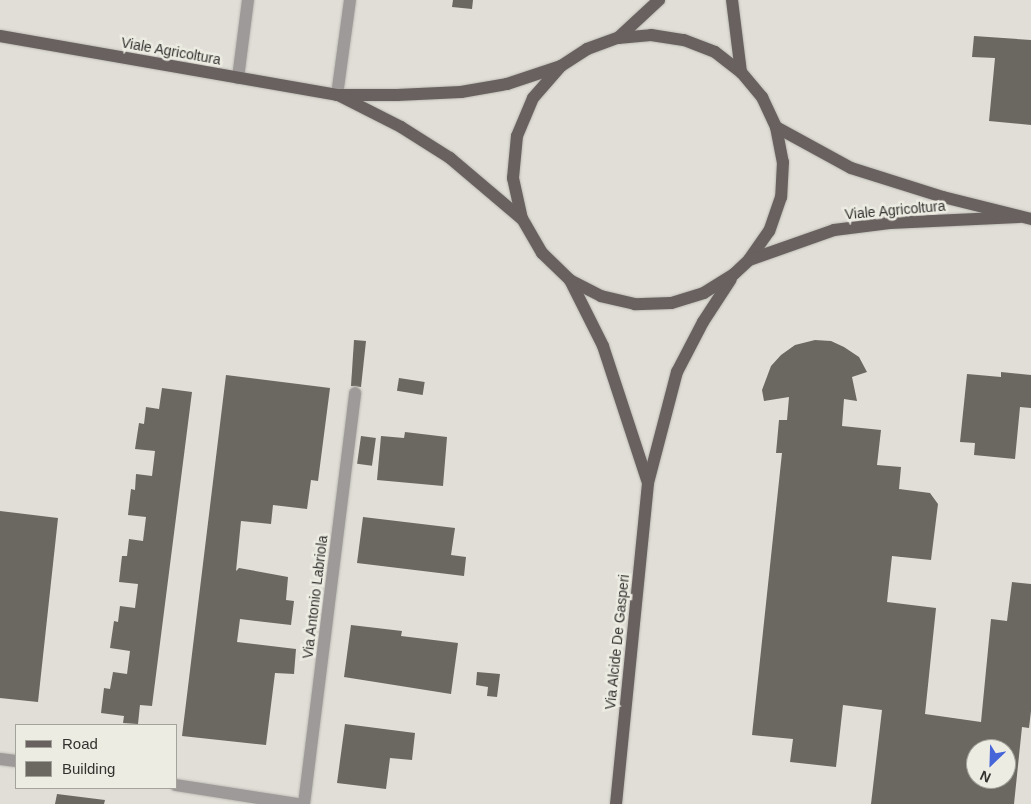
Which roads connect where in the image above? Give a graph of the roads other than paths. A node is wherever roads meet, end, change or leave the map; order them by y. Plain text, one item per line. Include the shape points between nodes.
1 (248, 0) edge
2 (350, 0) edge
3 (659, 0) edge
4 (732, 0) edge
5 (0, 36) edge
6 (618, 38) junction
7 (561, 66) junction
8 (741, 72) junction
9 (238, 78) junction
10 (337, 95) junction
11 (776, 127) junction
12 (1025, 218) edge
13 (522, 219) junction
14 (749, 260) junction
15 (734, 274) junction
16 (570, 280) junction
17 (355, 393) dead end
18 (648, 483) junction
19 (0, 759) edge
20 (15, 761) edge
21 (178, 785) edge
22 (298, 804) edge
23 (304, 804) edge
24 (616, 804) edge

1 - 9 street
2 - 10 street
3 - 6 main road
4 - 8 main road
5 - 9 main road, Viale Agricoltura
6 - 7 main road, Viale Agricoltura via 587,49
6 - 8 main road, Viale Agricoltura via 651,35 684,40 715,52
7 - 10 main road, Viale Agricoltura via 507,84 461,92
7 - 13 main road, Viale Agricoltura via 533,98 517,136 513,178
8 - 11 main road, Viale Agricoltura via 762,98
9 - 10 main road, Viale Agricoltura
10 - 13 main road, Viale Agricoltura via 401,127 450,158
11 - 12 main road, Viale Agricoltura via 851,168
11 - 14 main road, Viale Agricoltura via 783,162 780,197 769,231
12 - 14 main road, Viale Agricoltura via 890,223 834,230
13 - 16 main road, Viale Agricoltura via 542,253
14 - 15 main road, Viale Agricoltura
15 - 16 main road, Viale Agricoltura via 704,293 671,303 635,304 601,296
15 - 18 main road, Via Alcide De Gasperi via 703,322 677,372
16 - 18 main road, Via Alcide De Gasperi via 603,346
17 - 23 street, Via Antonio Labriola
18 - 24 main road, Via Alcide De Gasperi
19 - 20 street
21 - 22 street

